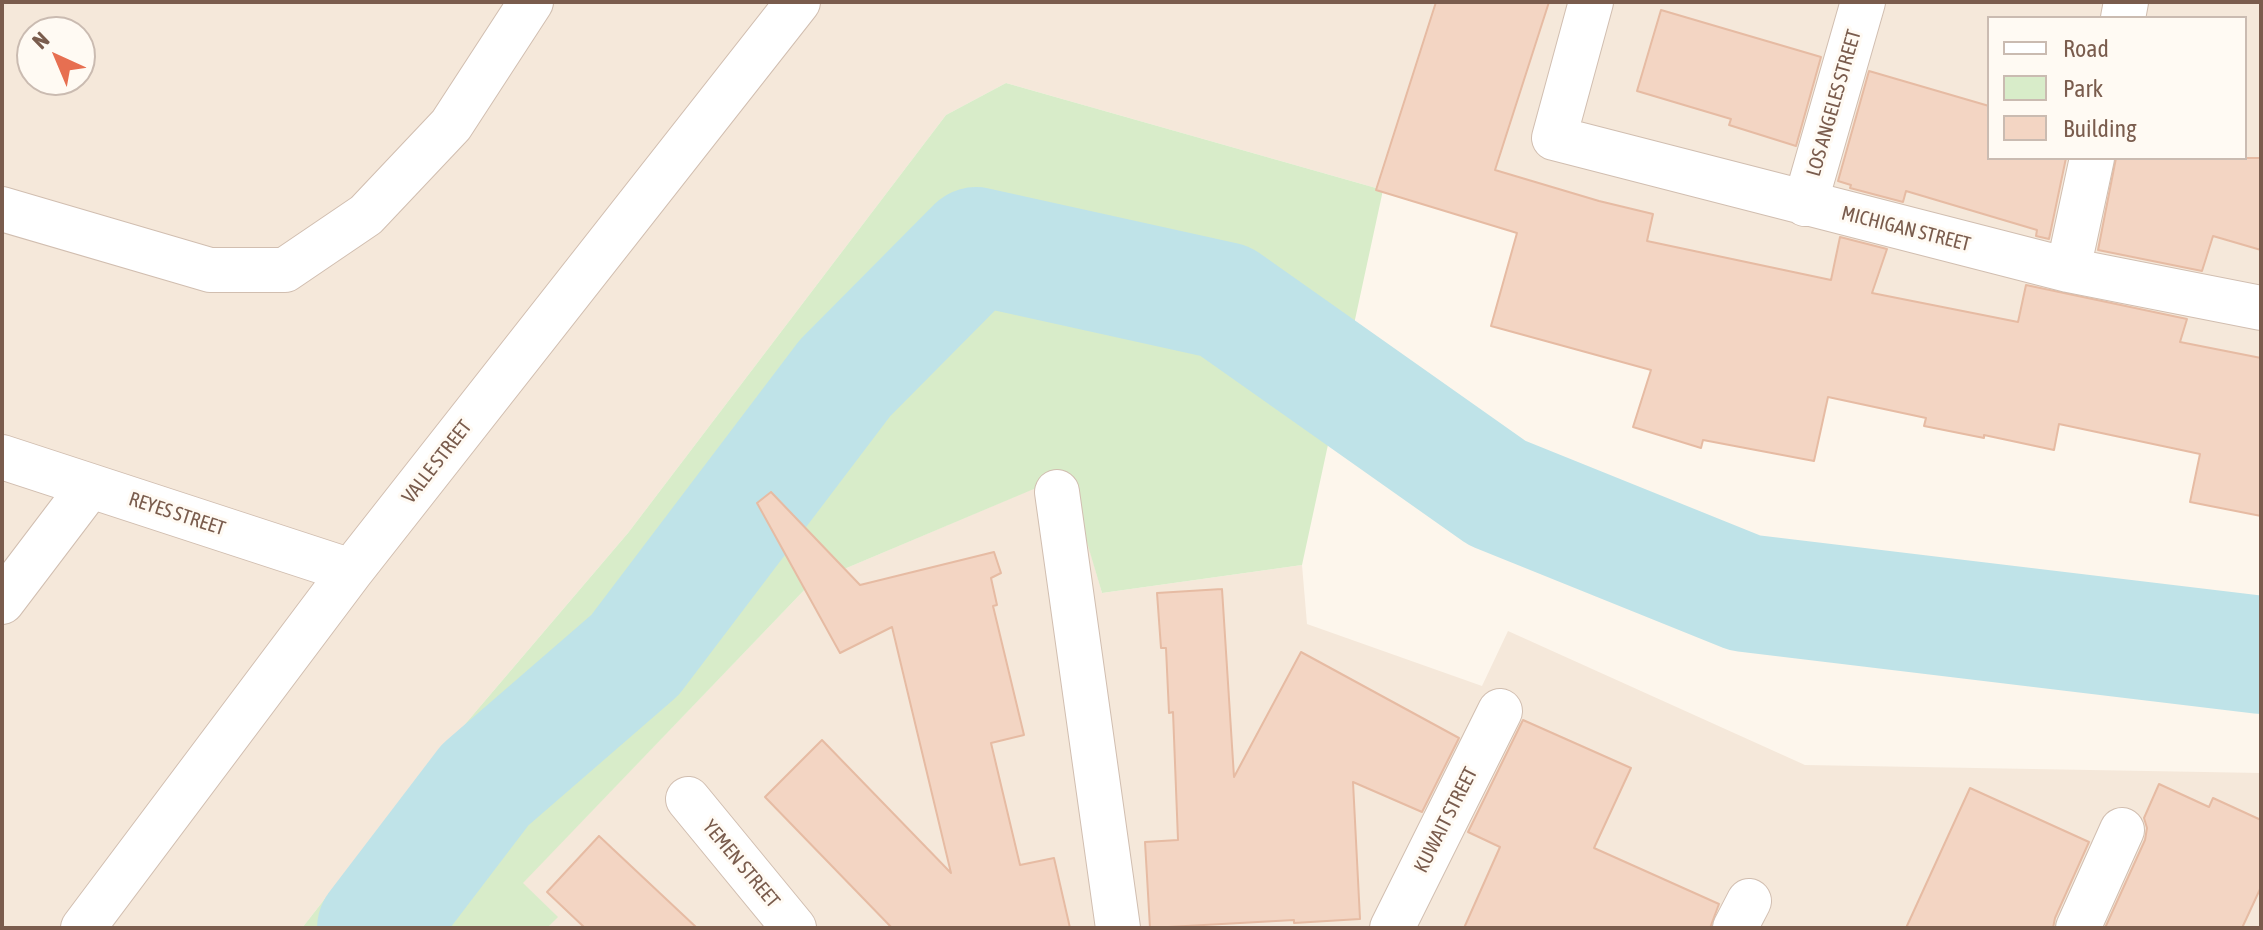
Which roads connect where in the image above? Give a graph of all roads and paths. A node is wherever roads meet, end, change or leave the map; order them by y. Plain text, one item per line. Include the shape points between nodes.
1 (531, 2) edge
2 (798, 2) edge
3 (1591, 2) edge
4 (1863, 2) edge
5 (2092, 160) edge
6 (1805, 204) junction
7 (2, 209) edge
8 (2068, 270) junction
9 (2261, 308) edge
10 (2, 457) edge
11 (90, 486) junction
12 (1057, 492) dead end
13 (351, 571) junction
14 (2, 602) edge
15 (1500, 711) dead end
16 (688, 799) dead end
17 (2122, 830) dead end
18 (83, 928) edge
19 (794, 928) edge
20 (1118, 928) edge
21 (1392, 928) edge
22 (2078, 928) edge

1 - 7 street via 451,125 366,215 285,270 210,270
2 - 13 street, VALLE STREET
3 - 6 street, MICHIGAN STREET via 1554,138
4 - 6 street, LOS ANGELES STREET
5 - 8 street
6 - 8 street, MICHIGAN STREET
8 - 9 street, MICHIGAN STREET
10 - 11 street, REYES STREET
11 - 13 street, REYES STREET
11 - 14 street
12 - 20 street
13 - 18 street, VALLE STREET
15 - 21 street, KUWAIT STREET
16 - 19 street, YEMEN STREET
17 - 22 street

